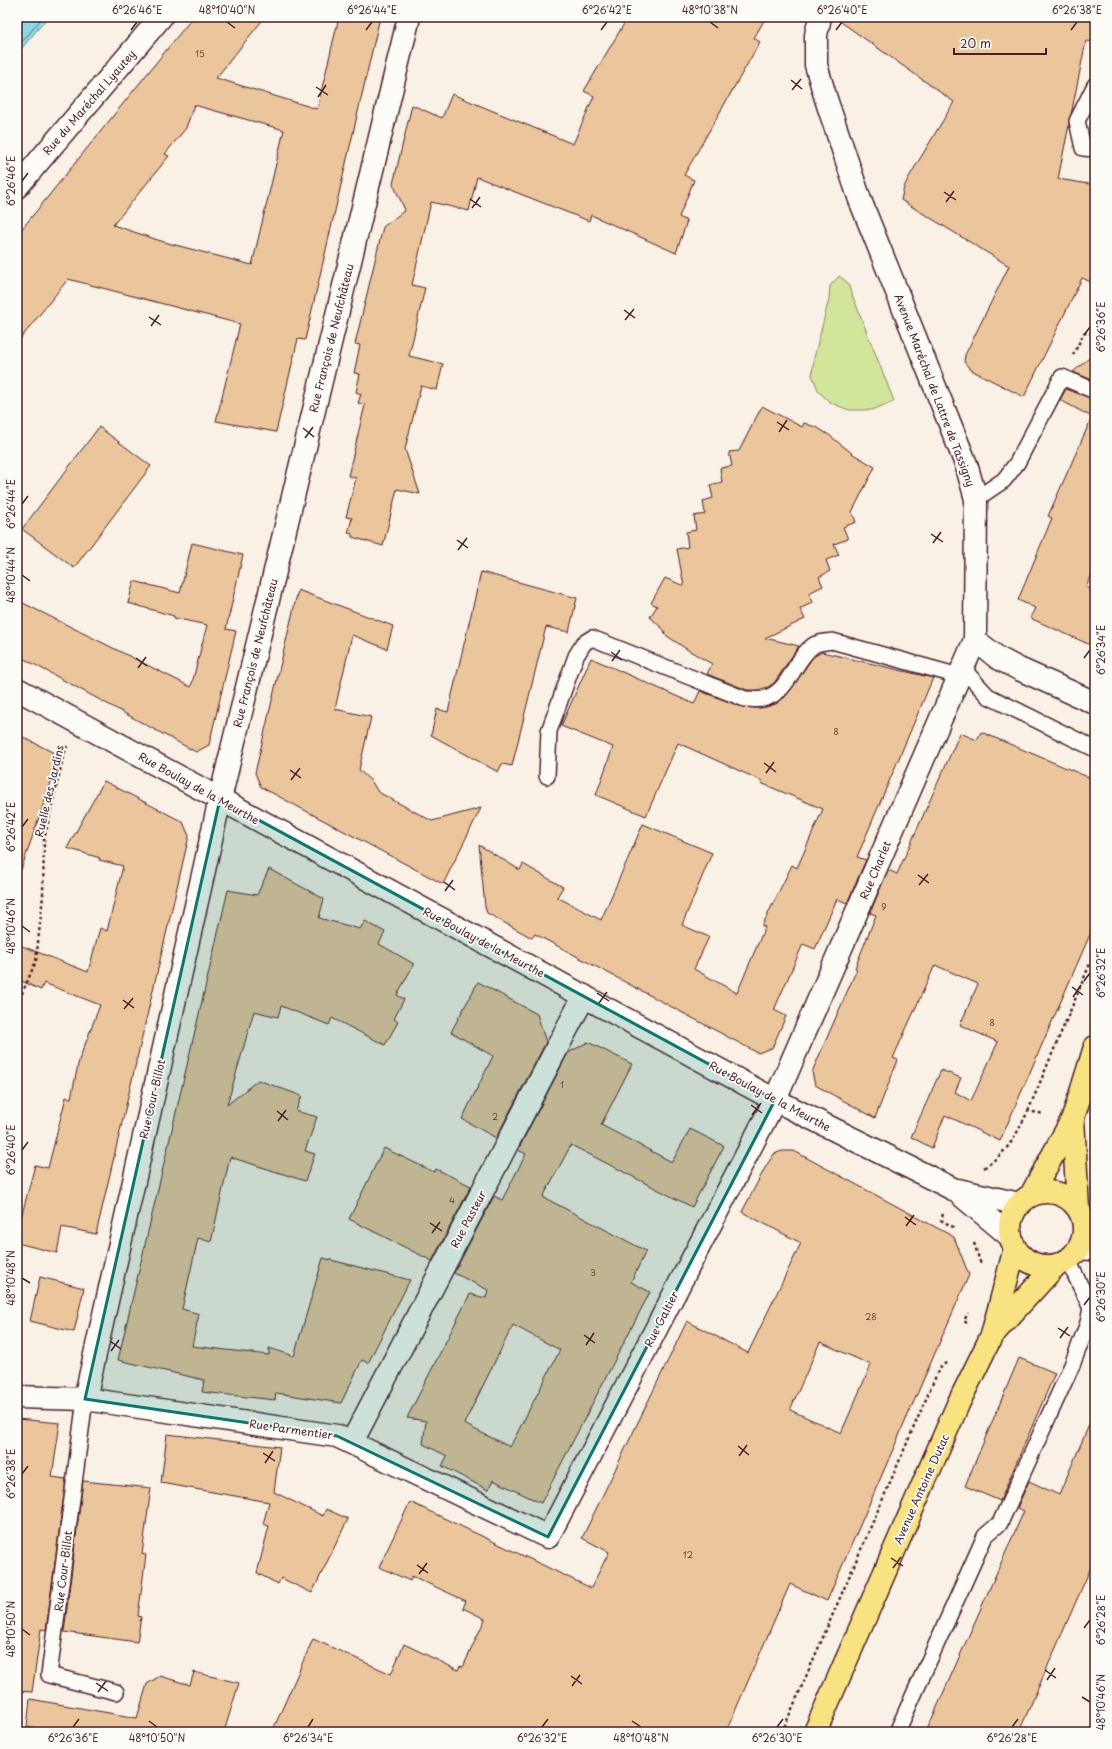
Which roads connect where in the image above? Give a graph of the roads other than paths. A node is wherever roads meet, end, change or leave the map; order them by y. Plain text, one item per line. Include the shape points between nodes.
1 (161, 17) edge
2 (409, 17) edge
3 (820, 17) edge
4 (1095, 85) edge
5 (1095, 149) edge
6 (17, 187) edge
7 (1095, 391) edge
8 (976, 499) junction
9 (975, 640) junction
10 (961, 672) junction
11 (17, 689) edge
12 (1095, 703) edge
13 (1095, 749) edge
14 (547, 776) dead end
15 (220, 799) junction
16 (584, 996) junction
17 (1095, 1047) edge
18 (775, 1100) junction
19 (1073, 1118) junction
20 (954, 1190) junction
21 (1025, 1200) junction
22 (1086, 1216) edge
23 (1013, 1243) junction
24 (1074, 1257) edge
25 (992, 1335) junction
26 (17, 1398) edge
27 (85, 1399) junction
28 (352, 1442) junction
29 (548, 1537) joint
30 (116, 1692) dead end
31 (815, 1732) edge
32 (897, 1732) edge

1 - 6 street, Rue du Maréchal Lyautey
2 - 15 street, Rue François de Neufchâteau
3 - 8 street, Avenue Maréchal de Lattre de Tassigny via 816,35 816,65 826,99 860,200 966,464
4 - 5 lane via 1077,121 1084,148
7 - 8 lane via 1062,377 1017,463 1004,480
8 - 9 street, Avenue Maréchal de Lattre de Tassigny
9 - 10 street, Rue Charlet
9 - 12 street via 998,658
10 - 13 lane via 988,696
10 - 14 lane via 832,641 815,645 805,653 785,685 774,694 763,699 745,699 592,638 584,643 576,656 549,730
10 - 18 street, Rue Charlet
11 - 15 street, Rue Boulay de la Meurthe
15 - 16 street, Rue Boulay de la Meurthe
15 - 27 street, Rue Cour-Billot
16 - 18 street, Rue Boulay de la Meurthe
16 - 28 street, Rue Pasteur
17 - 19 main road
18 - 20 street, Rue Boulay de la Meurthe
18 - 29 street, Rue Galtier
19 - 21 main road
19 - 22 main road
20 - 21 street, Rue Boulay de la Meurthe
20 - 23 street, Rue Boulay de la Meurthe
21 - 22 main road via 1051,1192 1071,1200
21 - 23 main road via 1013,1214 1010,1225
22 - 24 main road via 1082,1242
23 - 24 main road via 1023,1257 1045,1266
23 - 25 main road, Avenue Antoine Dutac
24 - 25 main road, Avenue Antoine Dutac
24 - 32 lane via 1091,1308 1088,1323 1072,1365 1000,1523 985,1536
25 - 31 main road, Avenue Antoine Dutac via 959,1402
26 - 27 street
27 - 28 street, Rue Parmentier via 337,1436
27 - 30 lane, Rue Cour-Billot via 49,1675
28 - 29 street, Rue Parmentier

